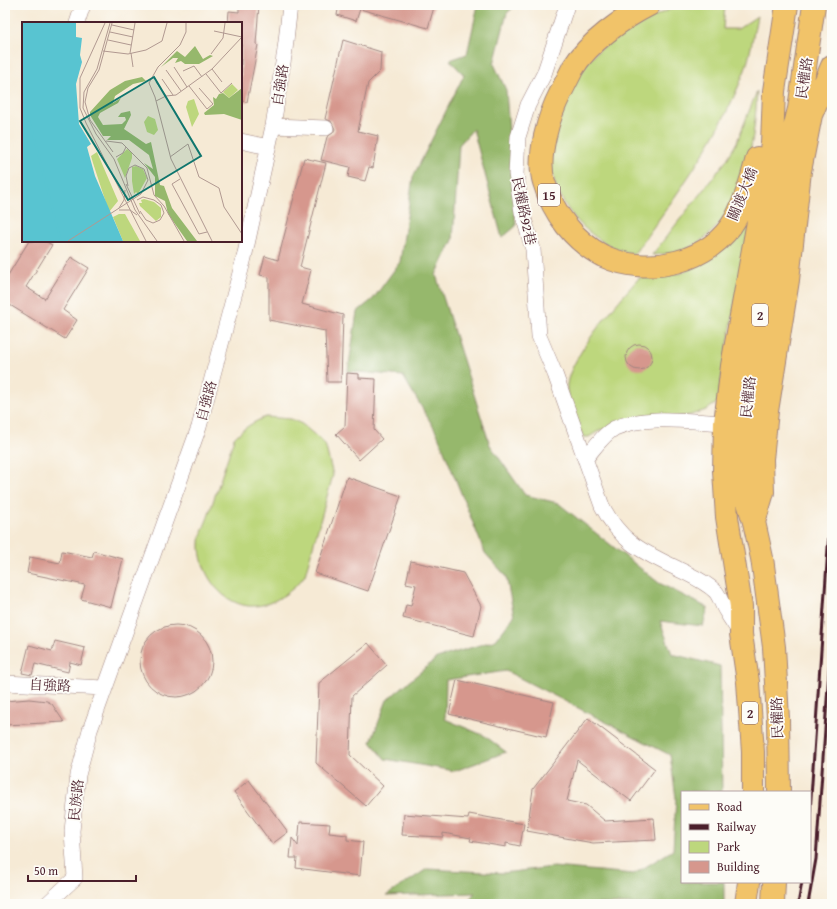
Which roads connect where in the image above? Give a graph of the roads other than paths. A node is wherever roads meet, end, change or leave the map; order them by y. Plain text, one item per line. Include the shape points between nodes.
1 (83, 5) edge
2 (290, 5) edge
3 (567, 5) edge
4 (649, 5) edge
5 (787, 5) edge
6 (814, 5) edge
7 (77, 22) edge
8 (832, 66) edge
9 (774, 91) junction
10 (273, 126) junction
11 (326, 128) dead end
12 (242, 141) edge
13 (268, 147) junction
14 (555, 374) joint
15 (725, 423) junction
16 (585, 459) junction
17 (754, 522) junction
18 (741, 634) junction
19 (5, 683) edge
20 (104, 688) junction
21 (753, 791) edge
22 (779, 791) edge
23 (748, 883) edge
24 (774, 883) edge
25 (47, 904) edge
26 (746, 904) edge
27 (773, 904) edge

1 - 7 street
2 - 10 street, 自強路
3 - 14 street, 民權路92巷 via 544,74 528,105 518,137 516,174 522,212 533,249 539,336
4 - 9 main road, 關渡大橋 / 15 via 602,35 574,66 554,106 542,151 544,181 558,216 577,238 603,256 633,265 667,265 694,256 708,248 725,232 735,218 752,179
5 - 9 main road, 民權路 / 2
6 - 17 main road, 民權路 / 2 via 799,109 789,149 750,379 743,454 744,489
8 - 17 main road via 811,115 800,171 788,280 767,411 762,459 763,492
9 - 15 main road, 民權路 / 2 via 772,144 732,366
10 - 11 street
10 - 13 street, 自強路
12 - 13 street
13 - 20 street, 自強路 via 244,258 199,427
14 - 16 street, 民權路
15 - 16 street via 647,420 615,428
15 - 18 main road, 民權路 / 2 via 724,471 727,517 741,606
16 - 18 street, 民權路 via 602,506 619,533 643,552 699,579 716,593
17 - 22 main road, 民權路 / 2 via 762,558 774,647
18 - 21 main road, 民權路 / 2 via 753,744
19 - 20 street, 自強路
20 - 25 street, 民族路 via 78,775 72,831 75,878
23 - 26 main road
24 - 27 main road

